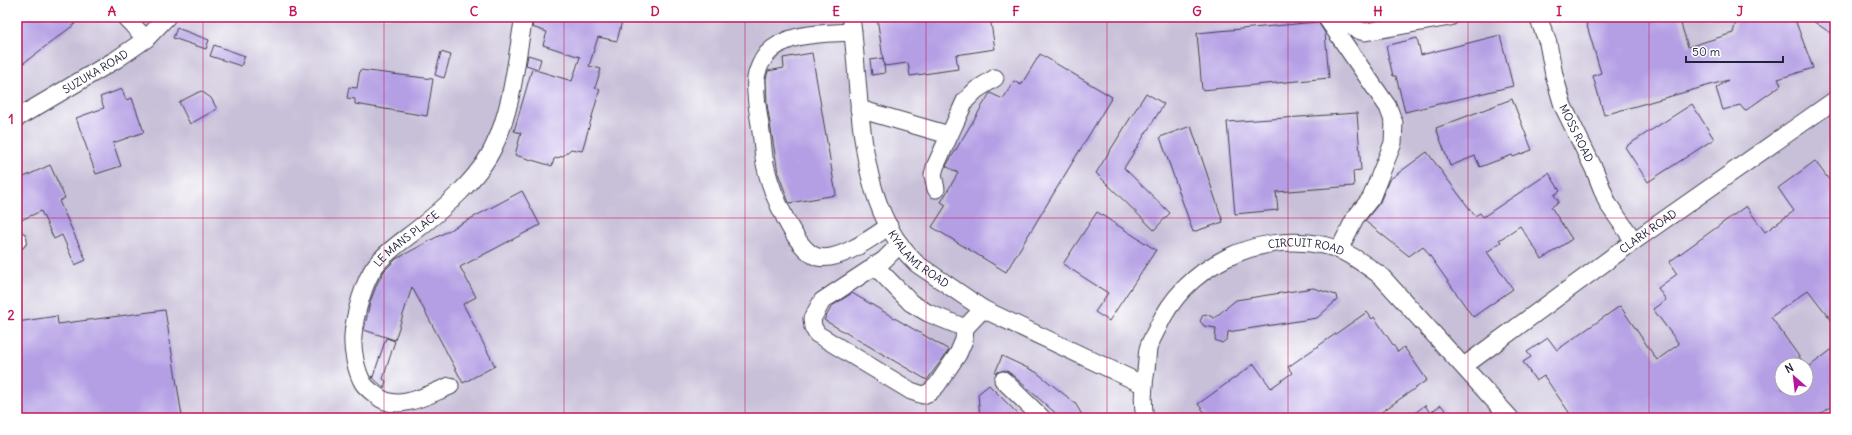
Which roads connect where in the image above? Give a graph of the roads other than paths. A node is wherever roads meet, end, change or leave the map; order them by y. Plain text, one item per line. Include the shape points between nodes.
1 (124, 17) edge
2 (167, 17) edge
3 (524, 17) edge
4 (1326, 17) edge
5 (1344, 17) edge
6 (1450, 17) edge
7 (1538, 17) edge
8 (852, 24) edge
9 (146, 39) junction
10 (995, 78) dead end
11 (1835, 100) edge
12 (859, 109) junction
13 (17, 118) edge
14 (949, 135) junction
15 (936, 189) dead end
16 (889, 226) junction
17 (1634, 241) junction
18 (900, 244) junction
19 (1339, 250) junction
20 (874, 265) junction
21 (983, 309) junction
22 (965, 328) junction
23 (1464, 366) junction
24 (1003, 380) dead end
25 (1144, 385) junction
26 (450, 386) dead end
27 (1042, 418) edge
28 (1145, 418) edge
29 (1510, 418) edge

1 - 9 lane
2 - 9 lane, SUZUKA ROAD
3 - 26 lane, LE MANS PLACE via 504,122 494,147 456,196 376,265 366,284 352,336 353,350 363,384 379,398 398,403
4 - 19 lane via 1388,107 1394,123 1393,143 1371,198 1355,218
5 - 6 lane via 1356,30 1365,32
7 - 17 lane, MOSS ROAD via 1548,43 1554,75 1564,106 1596,171 1608,204
8 - 12 lane, KYALAMI ROAD
8 - 16 lane via 815,35 785,40 766,55 756,77 766,168 784,216 802,247 818,257 836,255 865,243
9 - 13 lane, SUZUKA ROAD
10 - 14 lane via 976,90 965,101
11 - 17 lane, CLARK ROAD
12 - 14 lane
12 - 16 lane, KYALAMI ROAD via 864,154 880,208
14 - 15 lane via 935,167
16 - 18 lane, KYALAMI ROAD
17 - 23 lane, CLARK ROAD
18 - 20 lane via 884,260
18 - 21 lane, KYALAMI ROAD via 917,264
19 - 23 lane, CIRCUIT ROAD via 1381,276
19 - 25 lane, CIRCUIT ROAD via 1323,245 1286,242 1236,252 1212,265 1175,298 1161,320 1148,348
20 - 22 lane via 911,303
20 - 22 lane via 822,301 812,319 817,334 910,391 923,395 937,385 958,354 964,340
21 - 22 lane
21 - 25 lane, KYALAMI ROAD
23 - 29 lane, CIRCUIT ROAD
24 - 27 lane
25 - 28 lane, CIRCUIT ROAD

